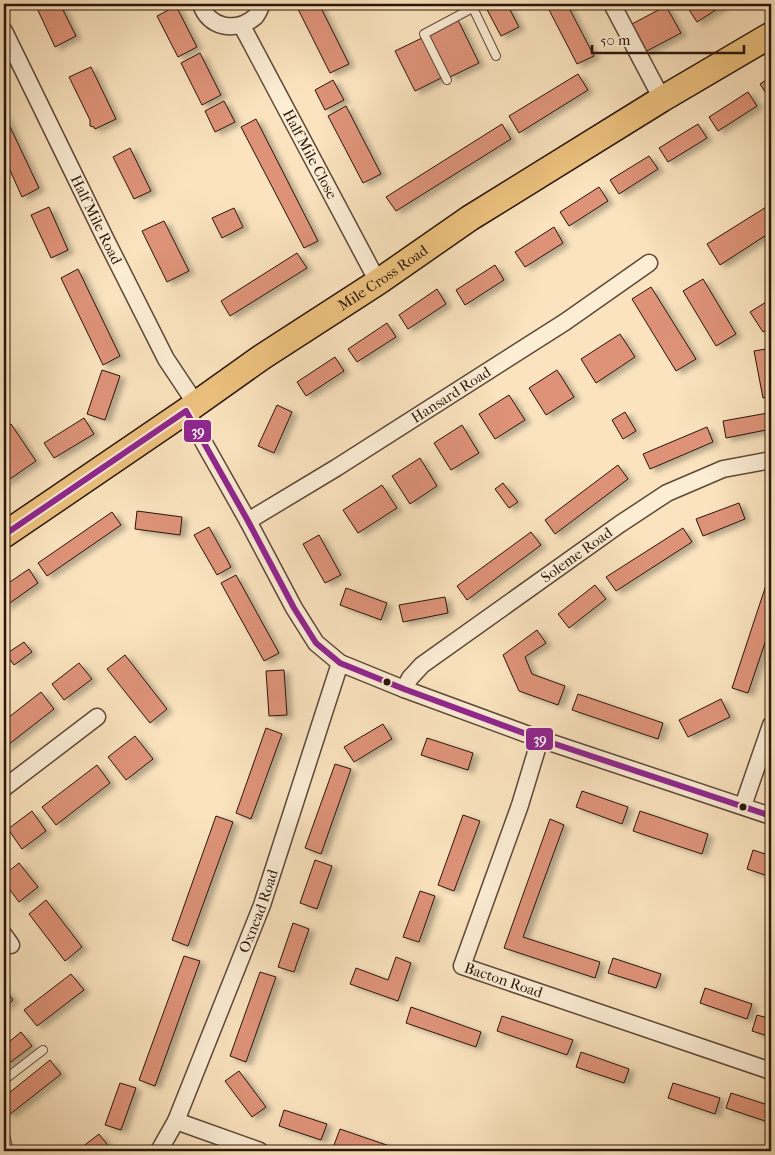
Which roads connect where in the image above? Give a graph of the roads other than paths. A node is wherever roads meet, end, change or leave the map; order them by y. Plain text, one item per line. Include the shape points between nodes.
1 (201, 4) edge
2 (262, 4) edge
3 (612, 4) edge
4 (477, 6) edge
5 (242, 26) junction
6 (4, 30) edge
7 (771, 35) edge
8 (496, 56) dead end
9 (447, 80) dead end
10 (662, 99) junction
11 (649, 263) dead end
12 (378, 282) junction
13 (191, 407) junction
14 (771, 460) edge
15 (248, 521) junction
16 (4, 535) edge
17 (340, 663) junction
18 (404, 689) junction
19 (97, 717) dead end
20 (771, 725) edge
21 (540, 738) junction
22 (4, 788) edge
23 (743, 806) junction
24 (771, 816) edge
25 (42, 1050) dead end
26 (771, 1071) edge
27 (4, 1080) edge
28 (176, 1122) junction
29 (4, 1131) edge
30 (9, 1151) edge
31 (159, 1151) edge
32 (260, 1151) edge

1 - 5 street via 212,21 226,27
2 - 5 street via 256,16
3 - 10 street
4 - 8 lane
4 - 9 lane via 424,34
5 - 12 street, Half Mile Close
6 - 13 street, Half Mile Road
7 - 10 main road, Mile Cross Road
10 - 12 main road, Mile Cross Road via 470,218
11 - 15 street, Hansard Road via 565,322
12 - 13 main road, Mile Cross Road
13 - 15 street, Half Mile Road
13 - 16 main road, Mile Cross Road
14 - 18 street, Soleme Road via 723,469 667,493 422,664
15 - 17 street, Half Mile Road via 316,643
17 - 18 street, Half Mile Road
17 - 28 street, Oxnead Road via 262,904
18 - 21 street, Half Mile Road
19 - 22 street
20 - 23 street
21 - 23 street, Half Mile Road
21 - 26 street, Bacton Road via 520,805 462,966
23 - 24 street, Half Mile Road
25 - 27 lane
28 - 31 street, Oxnead Road
28 - 32 street
29 - 30 lane

